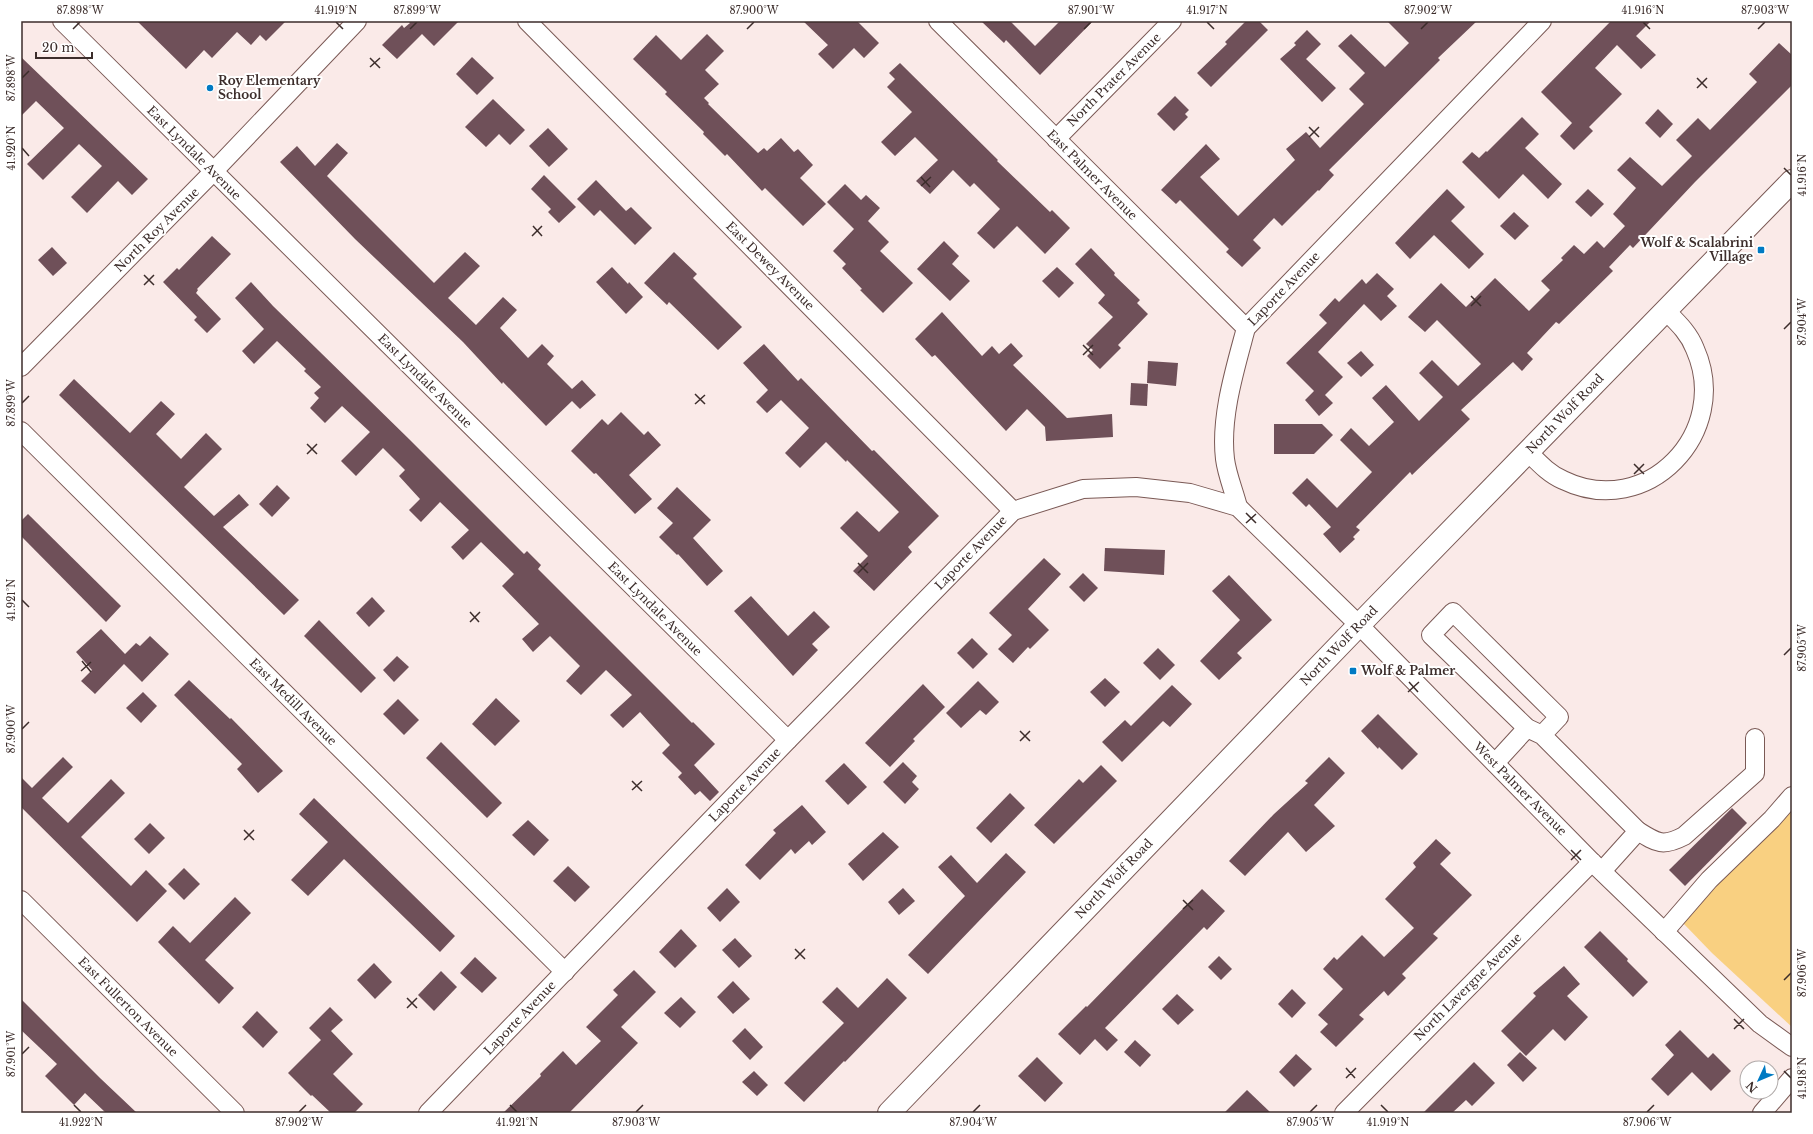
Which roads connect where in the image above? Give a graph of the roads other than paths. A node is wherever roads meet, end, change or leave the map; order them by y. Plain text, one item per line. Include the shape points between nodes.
1 (62, 21) edge
2 (358, 21) edge
3 (527, 21) edge
4 (938, 21) edge
5 (1172, 21) edge
6 (1542, 21) edge
7 (1056, 139) junction
8 (213, 172) junction
9 (1792, 181) edge
10 (1666, 311) junction
11 (1246, 328) junction
12 (21, 368) edge
13 (21, 431) edge
14 (1528, 452) junction
15 (1238, 507) junction
16 (1013, 511) junction
17 (1359, 625) junction
18 (1534, 732) junction
19 (1755, 738) dead end
20 (788, 740) junction
21 (1495, 763) junction
22 (1792, 796) edge
23 (1638, 831) junction
24 (1597, 867) junction
25 (21, 900) edge
26 (1664, 932) junction
27 (565, 972) junction
28 (1792, 1047) edge
29 (1792, 1078) edge
30 (236, 1113) edge
31 (428, 1113) edge
32 (889, 1113) edge
33 (1344, 1113) edge
34 (1762, 1113) edge

1 - 8 street, East Lyndale Avenue
2 - 8 street, North Roy Avenue
3 - 16 street, East Dewey Avenue
4 - 7 street, East Palmer Avenue
5 - 7 street, North Prater Avenue
6 - 11 street, Laporte Avenue
7 - 11 street, East Palmer Avenue
8 - 12 street, North Roy Avenue
8 - 20 street, East Lyndale Avenue
9 - 10 main road, North Wolf Road
10 - 14 main road, North Wolf Road
10 - 14 street via 1686,333 1695,348 1704,381 1702,416 1696,432 1676,460 1663,472 1648,480 1614,490 1597,490 1563,481 1548,472
11 - 15 street, Laporte Avenue via 1225,414 1225,459
13 - 27 street, East Medill Avenue
14 - 17 main road, North Wolf Road
15 - 16 street, Laporte Avenue via 1190,493 1136,487 1083,489
15 - 17 street
16 - 20 street, Laporte Avenue
17 - 21 street, West Palmer Avenue
17 - 32 main road, North Wolf Road
18 - 18 street via 1431,635 1453,612 1559,716
18 - 21 street
18 - 23 street
19 - 23 street via 1755,773 1684,836 1672,842 1657,843
20 - 27 street, Laporte Avenue
21 - 24 street, West Palmer Avenue
22 - 26 street via 1709,880
23 - 24 street, North Lavergne Avenue
24 - 26 street, West Palmer Avenue
24 - 33 street, North Lavergne Avenue
25 - 30 street, East Fullerton Avenue
26 - 28 street, West Palmer Avenue via 1760,1024
27 - 31 street, Laporte Avenue
29 - 34 street

